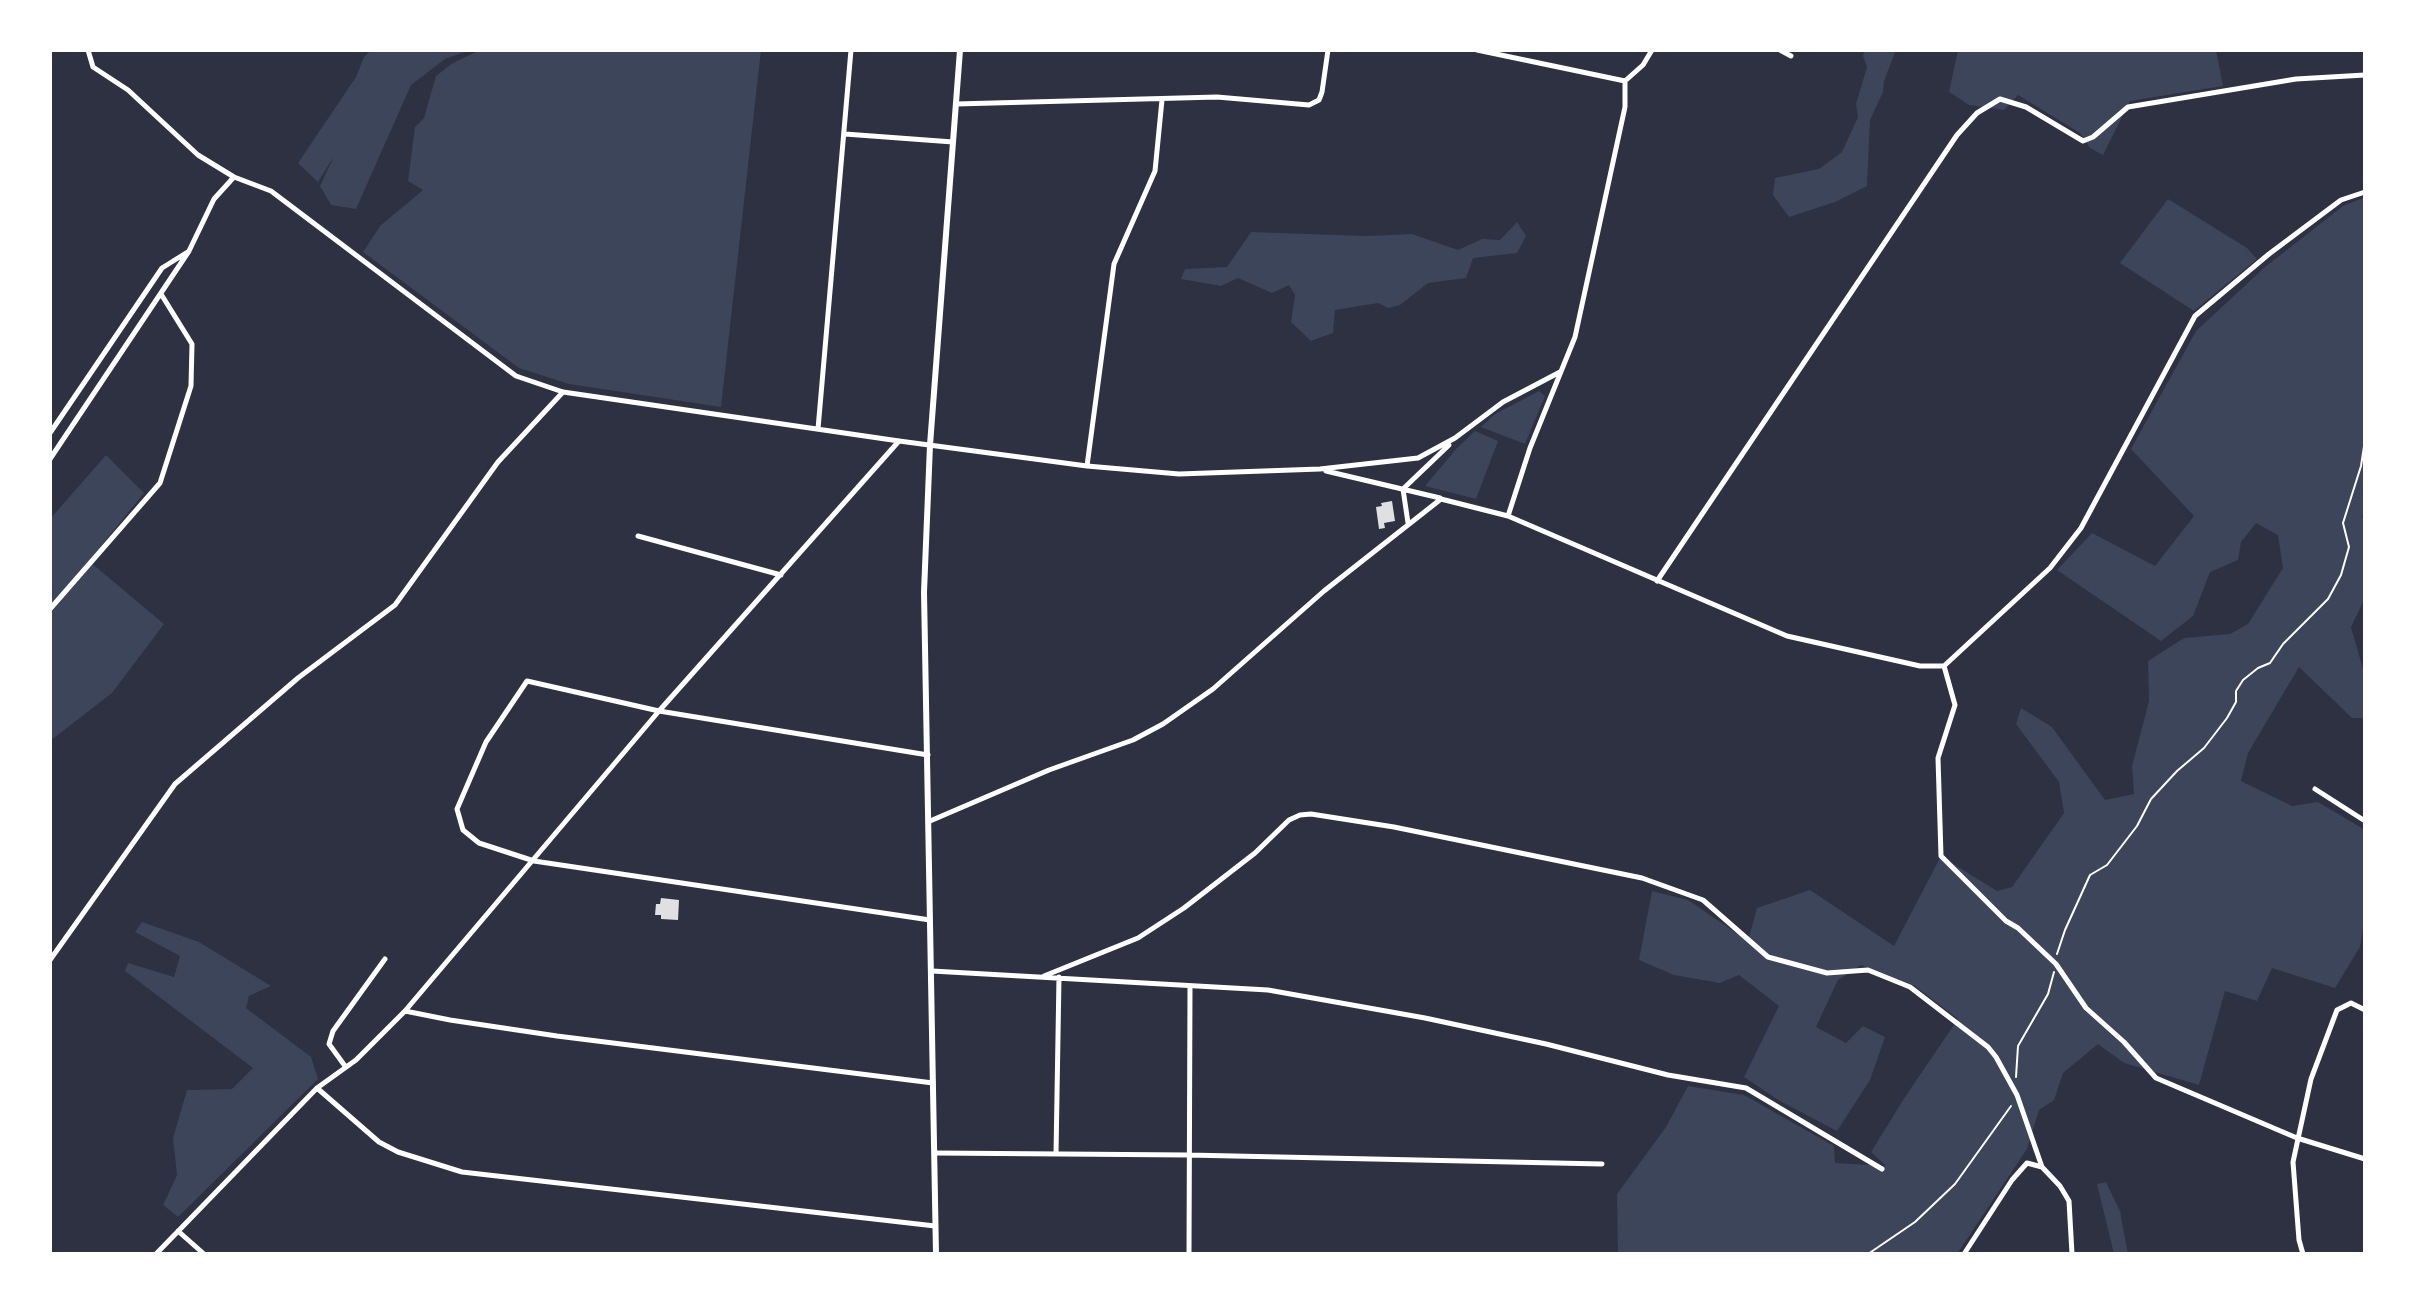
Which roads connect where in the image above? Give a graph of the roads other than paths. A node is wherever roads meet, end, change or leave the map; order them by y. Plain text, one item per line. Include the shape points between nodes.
1 (88, 50) edge
2 (851, 50) edge
3 (960, 50) edge
4 (1328, 50) edge
5 (1477, 50) edge
6 (1652, 50) edge
7 (1780, 50) edge
8 (1791, 56) dead end
9 (2365, 75) edge
10 (1625, 81) junction
11 (1162, 100) junction
12 (956, 104) junction
13 (845, 134) junction
14 (953, 142) junction
15 (234, 177) junction
16 (2365, 192) edge
17 (189, 251) junction
18 (161, 294) junction
19 (1560, 372) junction
20 (563, 392) junction
21 (818, 429) junction
22 (50, 433) edge
23 (1455, 438) junction
24 (899, 441) junction
25 (930, 445) junction
26 (50, 459) edge
27 (1087, 466) junction
28 (1320, 469) junction
29 (1403, 489) junction
30 (1441, 499) junction
31 (1508, 516) junction
32 (1408, 523) junction
33 (638, 536) dead end
34 (781, 575) junction
35 (1657, 581) junction
36 (50, 609) edge
37 (1944, 666) junction
38 (659, 711) junction
39 (928, 755) junction
40 (2315, 789) dead end
41 (930, 821) junction
42 (2365, 821) edge
43 (534, 861) junction
44 (930, 920) junction
45 (385, 959) dead end
46 (50, 960) edge
47 (932, 971) junction
48 (1044, 976) junction
49 (1059, 977) junction
50 (1190, 987) junction
51 (2365, 1010) edge
52 (405, 1011) junction
53 (345, 1066) junction
54 (934, 1083) junction
55 (317, 1088) junction
56 (2297, 1138) junction
57 (935, 1153) junction
58 (1056, 1154) junction
59 (1188, 1155) junction
60 (2365, 1159) edge
61 (1602, 1164) dead end
62 (2042, 1167) junction
63 (1882, 1169) dead end
64 (935, 1226) junction
65 (178, 1231) junction
66 (156, 1254) edge
67 (204, 1254) edge
68 (936, 1254) edge
69 (1189, 1254) edge
70 (1964, 1254) edge
71 (2072, 1254) edge
72 (2303, 1254) edge

1 - 15 street via 93,67 128,90 198,155
2 - 13 street
3 - 12 street
4 - 11 street via 1322,92 1309,105 1217,97
5 - 10 street
6 - 10 street
7 - 8 street
9 - 35 street via 2296,79 2128,107 2083,141 2026,107 2000,99 1977,113 1957,135
10 - 19 street via 1625,107 1575,337
11 - 12 street
11 - 27 street via 1155,171 1114,264
12 - 14 street
13 - 14 street
13 - 21 street
14 - 25 street
15 - 17 street via 214,199
15 - 20 street via 271,191 516,376
16 - 37 street via 2341,200 2195,316 2081,528 2050,568
17 - 18 street
17 - 22 street via 162,268
18 - 26 street
18 - 36 street via 192,344 191,386 160,483
19 - 23 street via 1503,402
19 - 31 street
20 - 21 street
20 - 46 street via 498,462 395,605 298,678 175,784
21 - 24 street
23 - 28 street via 1418,458
23 - 29 street
24 - 25 street
24 - 34 street
25 - 27 street
25 - 39 street via 924,592
27 - 28 street via 1179,474
28 - 29 street
29 - 30 street
29 - 32 street
30 - 31 street
30 - 32 street
31 - 35 street
32 - 41 street via 1213,689 1163,724
33 - 34 street
34 - 38 street
35 - 37 street via 1787,636 1920,666
37 - 56 street via 1955,705 1938,758 1941,856 2056,964 2086,1008 2156,1078
38 - 39 street
38 - 43 street
38 - 43 street via 527,681 486,742 457,809 463,830 479,843
39 - 41 street
40 - 42 street
41 - 44 street
43 - 44 street
43 - 52 street
44 - 47 street
45 - 53 street via 333,1031 329,1044
47 - 48 street
47 - 54 street
48 - 49 street
48 - 62 street via 1138,938 1255,853 1289,820 1311,814 1394,827 1642,878 1703,900 1768,957 1827,973 1868,970 1910,987 1988,1047 2017,1095
49 - 50 street
49 - 58 street
50 - 59 street
50 - 63 street via 1268,990 1393,1012 1746,1088
51 - 56 street via 2351,1003 2337,1010 2311,1079
52 - 53 street
52 - 54 street via 557,1036
53 - 55 street
54 - 57 street
55 - 64 street via 379,1142 462,1172
55 - 65 street
56 - 60 street
56 - 72 street via 2293,1162
57 - 58 street
57 - 64 street
58 - 59 street
59 - 61 street
59 - 69 street
62 - 70 street via 2027,1163
62 - 71 street via 2069,1201
64 - 68 street
65 - 66 street
65 - 67 street

